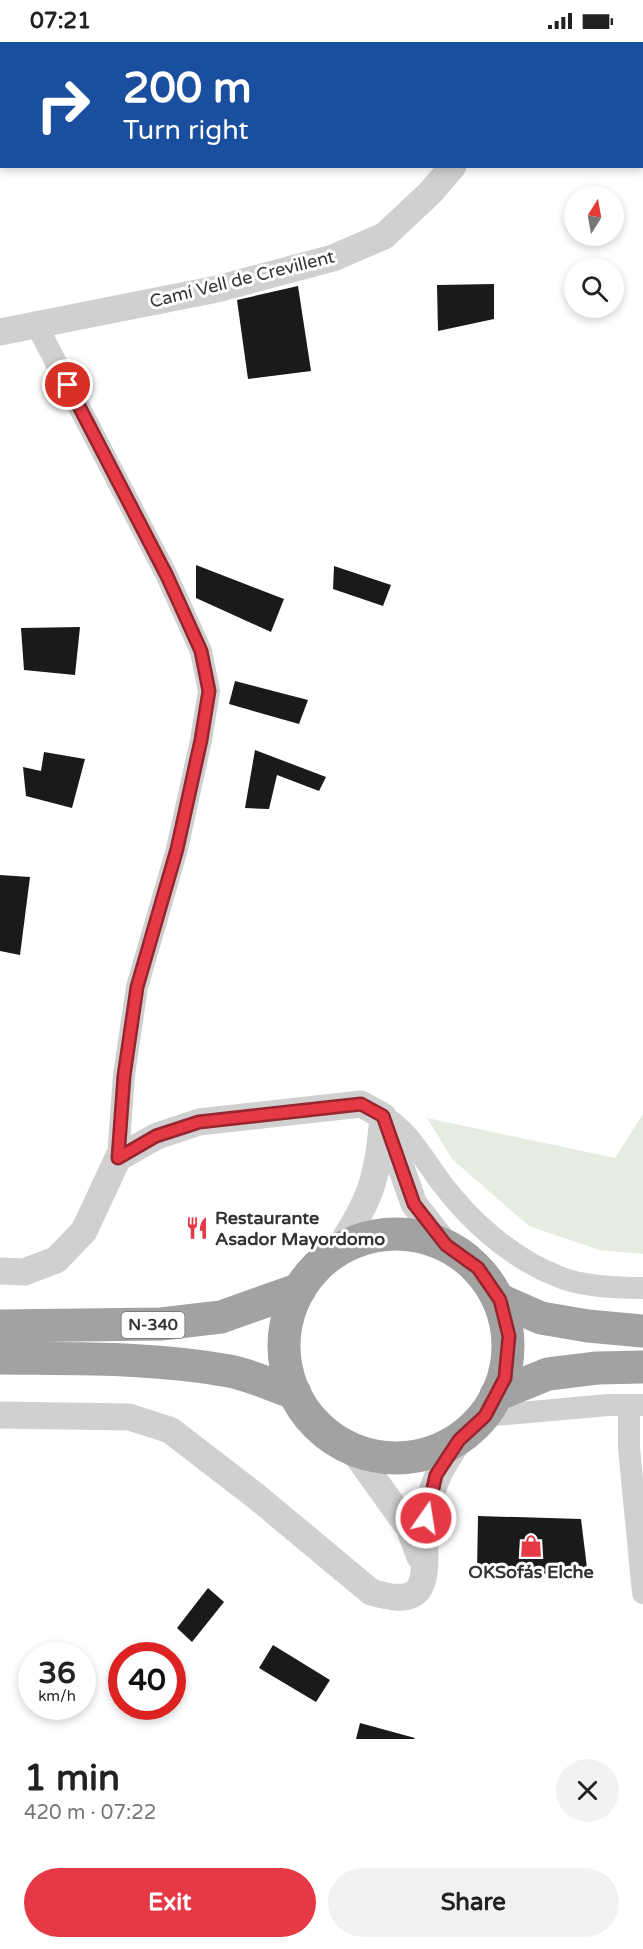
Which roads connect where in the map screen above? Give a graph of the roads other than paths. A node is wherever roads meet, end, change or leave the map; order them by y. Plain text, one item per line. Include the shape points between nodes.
1 (451, 168) edge
2 (37, 326) junction
3 (0, 332) edge
4 (383, 1116) junction
5 (118, 1158) junction
6 (446, 1245) junction
7 (339, 1248) junction
8 (0, 1271) edge
9 (643, 1288) edge
10 (300, 1289) junction
11 (500, 1300) junction
12 (0, 1326) edge
13 (643, 1331) edge
14 (0, 1358) edge
15 (643, 1367) edge
16 (294, 1393) junction
17 (636, 1405) edge
18 (491, 1406) junction
19 (0, 1415) edge
20 (459, 1440) junction
21 (353, 1450) junction
22 (424, 1568) junction
23 (643, 1593) edge

1 - 2 street, Camí Vell de Crevillent via 384,236 333,258 217,289
2 - 3 street, Camí Vell de Crevillent
2 - 5 street via 167,576 201,651 209,691 177,849 137,987 124,1076
4 - 5 street via 361,1104 199,1122 156,1136
4 - 6 street via 414,1204
4 - 7 street via 375,1177 365,1207
4 - 9 street via 400,1126 444,1188 519,1257 558,1277
5 - 8 street via 84,1231 56,1260 24,1272
6 - 7 highway via 404,1235 369,1236
6 - 11 highway via 478,1268
7 - 10 highway via 307,1276
10 - 12 highway, N-340 via 221,1317 150,1325
10 - 16 highway via 288,1310 283,1346
11 - 13 highway via 541,1318
11 - 18 highway via 509,1336 505,1378
14 - 16 highway, N-340 via 173,1364 231,1371
15 - 18 highway via 548,1374
16 - 21 highway via 303,1410
17 - 18 street
17 - 23 street via 629,1448
18 - 20 highway
19 - 22 street via 129,1417 170,1430 371,1592 394,1600 414,1594 423,1582
20 - 21 highway via 408,1459 371,1456
20 - 22 street via 436,1475 426,1518
21 - 22 street via 409,1528

